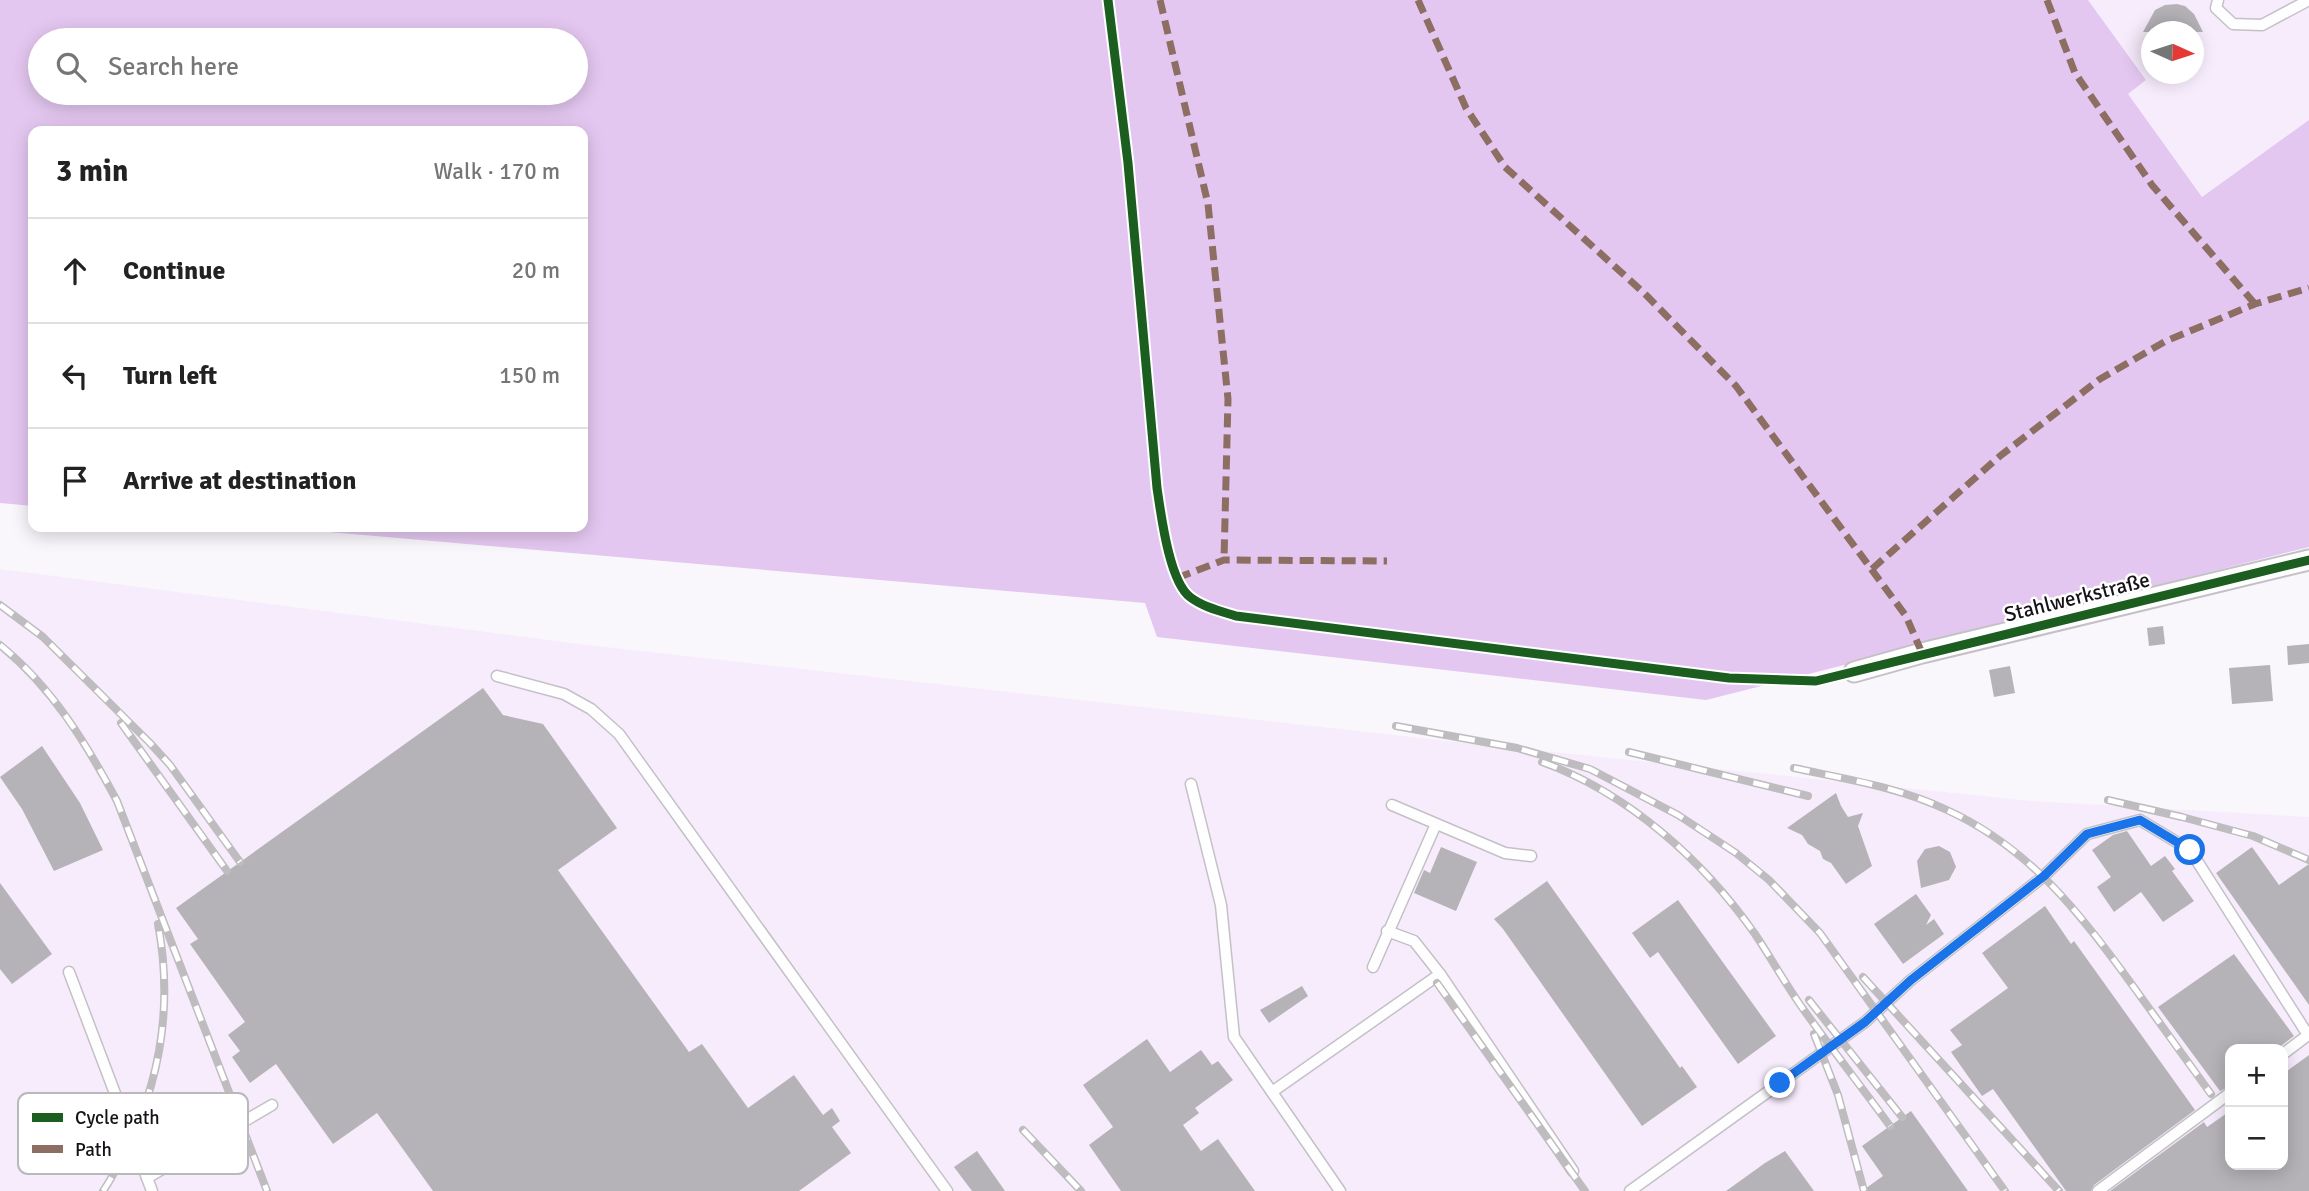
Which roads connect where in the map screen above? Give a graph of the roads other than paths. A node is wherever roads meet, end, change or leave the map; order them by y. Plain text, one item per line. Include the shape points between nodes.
1 (2218, 0) edge
2 (2309, 0) edge
3 (2309, 560) edge
4 (1854, 672) dead end
5 (497, 676) dead end
6 (1191, 784) dead end
7 (1391, 805) dead end
8 (1436, 824) junction
9 (1531, 856) dead end
10 (1387, 931) junction
11 (1373, 967) dead end
12 (69, 972) dead end
13 (1440, 974) junction
14 (2288, 1050) edge
15 (1272, 1092) junction
16 (115, 1093) edge
17 (2225, 1097) edge
18 (272, 1105) dead end
19 (248, 1119) edge
20 (1573, 1171) dead end
21 (145, 1174) edge
22 (154, 1174) edge
23 (147, 1178) junction
24 (152, 1191) edge
25 (947, 1191) edge
26 (1340, 1191) edge
27 (1630, 1191) edge
28 (2098, 1191) edge

1 - 2 lane via 2216,8 2233,24 2262,26
3 - 4 street, Stahlwerkstraße
5 - 25 lane via 564,694 591,709 619,734
6 - 15 lane via 1221,905 1234,1037
7 - 8 lane
8 - 9 lane via 1505,853
8 - 10 lane
10 - 11 lane
10 - 13 lane via 1414,940
12 - 16 lane
13 - 15 lane
13 - 20 lane
14 - 27 lane via 2308,1035 2190,850 2140,820 2087,834 2044,876 1865,1022
15 - 26 lane
17 - 28 lane
18 - 19 lane
21 - 23 lane
22 - 23 lane
23 - 24 lane

